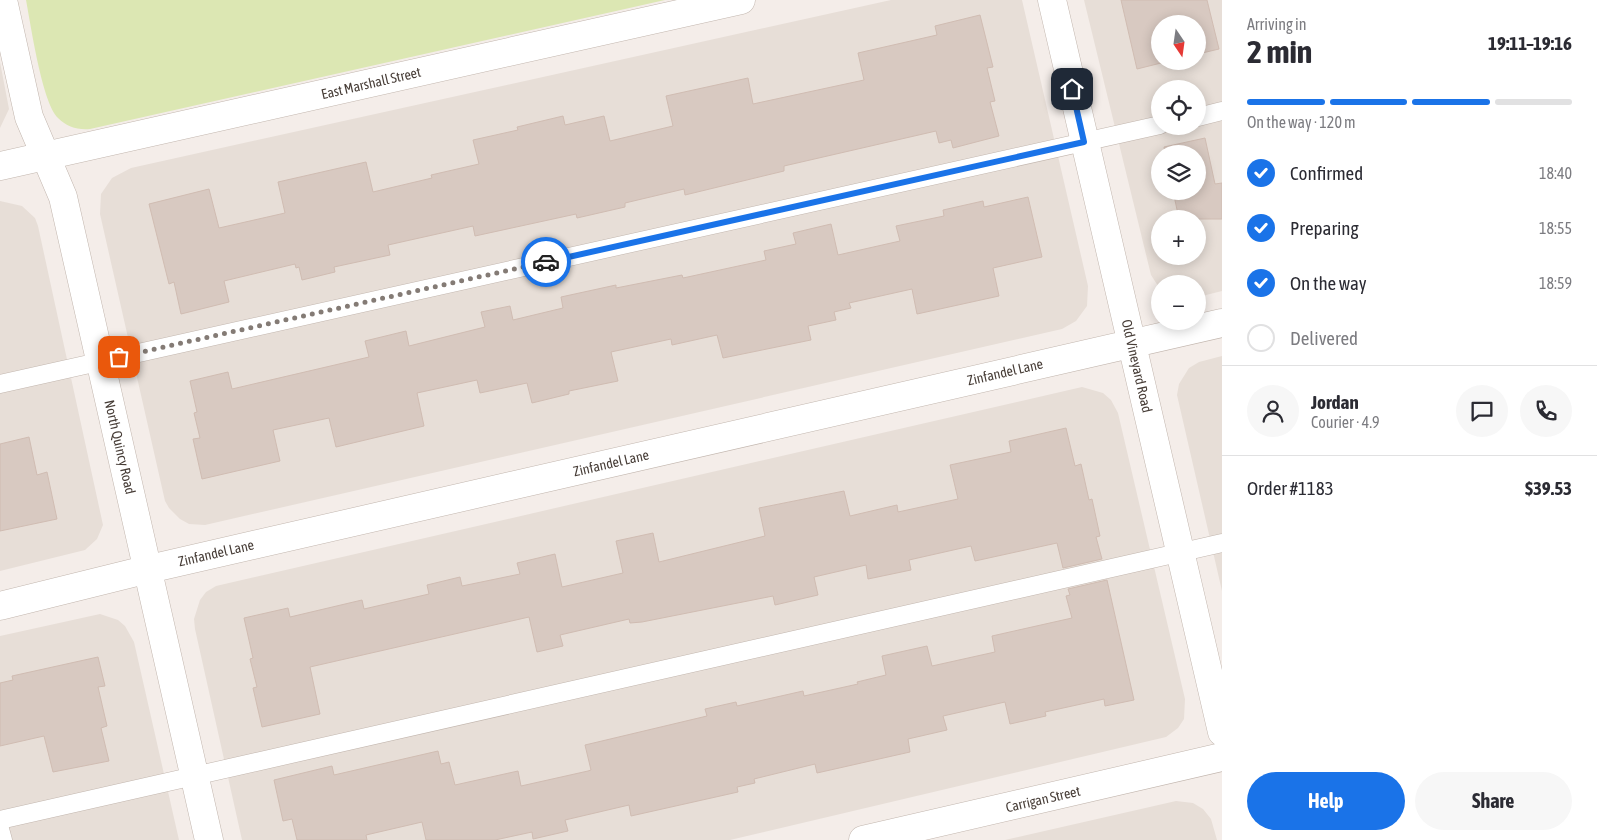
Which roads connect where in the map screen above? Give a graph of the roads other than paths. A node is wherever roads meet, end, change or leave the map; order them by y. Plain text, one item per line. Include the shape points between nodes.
1 (3, 0) edge
2 (741, 0) edge
3 (1052, 0) edge
4 (1222, 111) edge
5 (1206, 114) edge
6 (1151, 127) edge
7 (1084, 142) junction
8 (46, 156) junction
9 (0, 166) edge
10 (1222, 323) edge
11 (1131, 343) junction
12 (99, 362) junction
13 (0, 384) edge
14 (1222, 543) edge
15 (1180, 553) junction
16 (149, 569) junction
17 (0, 606) edge
18 (1222, 732) edge
19 (1222, 757) edge
20 (195, 776) junction
21 (0, 820) edge
22 (0, 829) edge
23 (2, 840) edge
24 (209, 840) edge
25 (863, 840) edge

1 - 8 street, North Quincy Road via 29,117
2 - 8 street, East Marshall Street
3 - 7 street, Old Vineyard Road
4 - 5 lane
6 - 7 lane
7 - 11 street, Old Vineyard Road
7 - 12 lane
8 - 9 street, East Marshall Street
8 - 12 street, North Quincy Road via 63,197
10 - 11 street, Zinfandel Lane
11 - 15 street, Old Vineyard Road
11 - 16 street, Zinfandel Lane
12 - 13 lane
12 - 16 street, North Quincy Road
14 - 15 lane
15 - 18 street, Old Vineyard Road
15 - 20 lane
16 - 17 street, Zinfandel Lane
16 - 20 street, North Quincy Road
19 - 25 street, Carrigan Street
20 - 21 lane
20 - 24 street, North Quincy Road
22 - 23 lane

